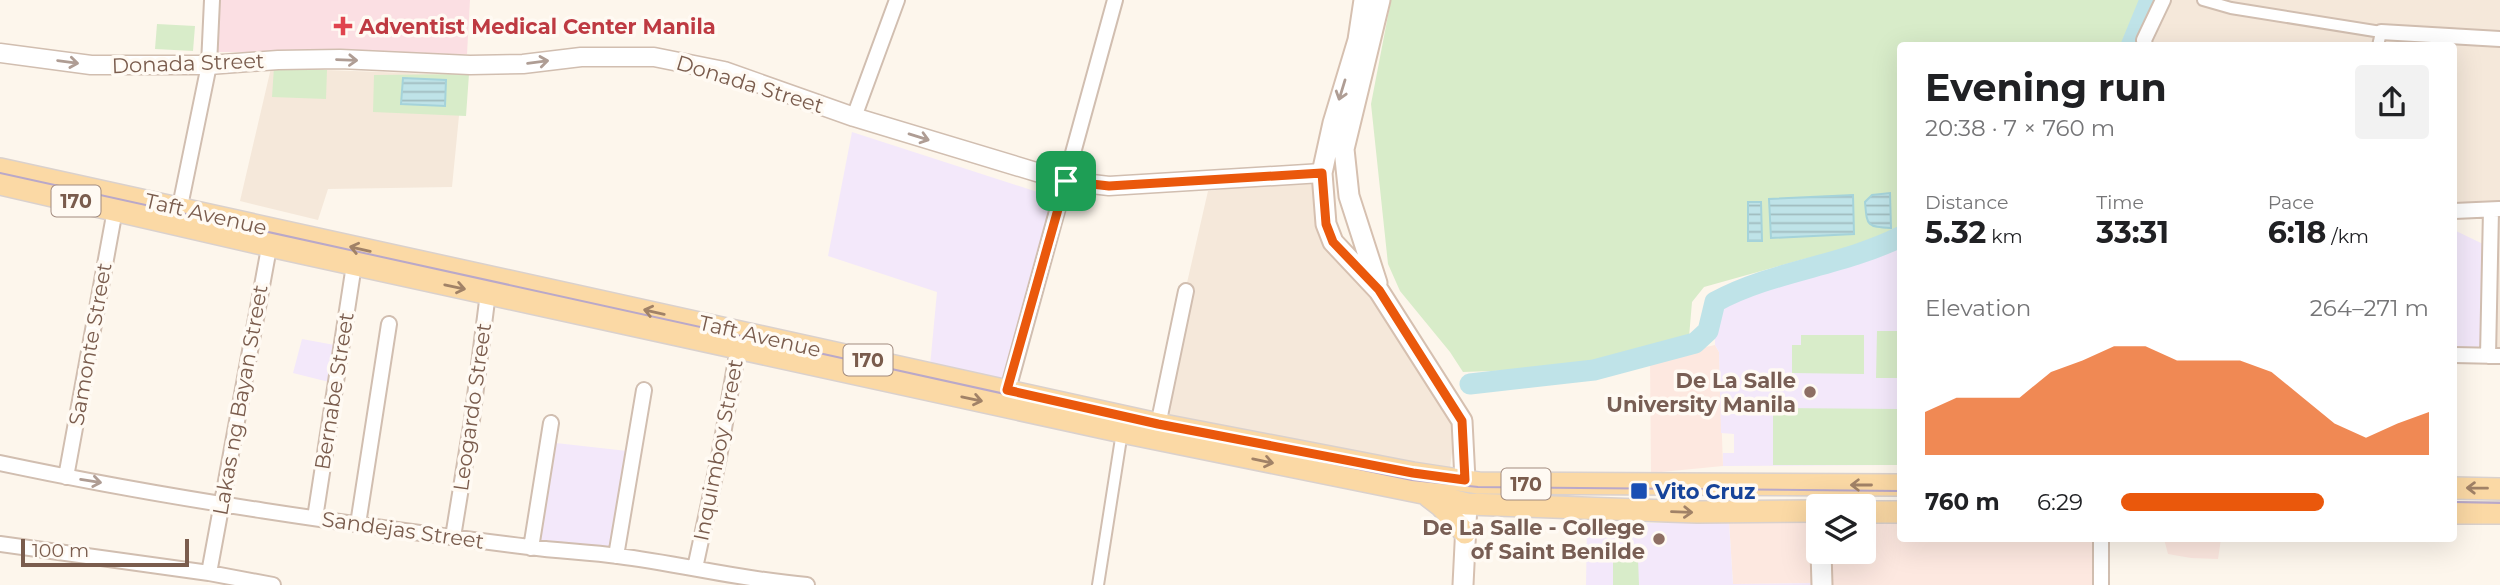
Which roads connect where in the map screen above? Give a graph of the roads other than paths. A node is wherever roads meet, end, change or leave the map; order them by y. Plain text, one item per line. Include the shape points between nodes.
1 (212, 0) edge
2 (897, 0) edge
3 (1115, 0) edge
4 (1364, 0) edge
5 (1380, 0) edge
6 (2163, 0) edge
7 (2203, 0) edge
8 (2379, 39) edge
9 (2500, 40) edge
10 (2440, 41) edge
11 (2144, 42) edge
12 (0, 53) edge
13 (209, 65) junction
14 (854, 117) junction
15 (1335, 151) junction
16 (0, 169) edge
17 (1322, 173) junction
18 (1066, 181) junction
19 (0, 184) edge
20 (2495, 209) edge
21 (115, 211) junction
22 (2457, 211) edge
23 (178, 216) junction
24 (1360, 231) junction
25 (271, 237) junction
26 (1333, 242) junction
27 (354, 264) junction
28 (408, 268) junction
29 (493, 286) junction
30 (1379, 290) junction
31 (1186, 291) dead end
32 (389, 324) dead end
33 (740, 340) junction
34 (2457, 355) edge
35 (2494, 356) edge
36 (644, 390) dead end
37 (1006, 398) junction
38 (551, 423) dead end
39 (1156, 431) junction
40 (1122, 432) junction
41 (0, 463) edge
42 (66, 477) junction
43 (1465, 480) junction
44 (1897, 485) edge
45 (2457, 488) edge
46 (2500, 489) edge
47 (1423, 493) junction
48 (1806, 494) edge
49 (1829, 494) edge
50 (222, 503) junction
51 (1467, 504) junction
52 (1806, 512) edge
53 (1876, 512) edge
54 (1897, 512) edge
55 (2457, 513) edge
56 (2500, 513) edge
57 (315, 518) junction
58 (358, 524) junction
59 (1465, 533) junction
60 (453, 537) junction
61 (2101, 542) edge
62 (0, 544) edge
63 (531, 548) junction
64 (616, 556) junction
65 (1821, 564) edge
66 (695, 568) junction
67 (209, 573) junction
68 (229, 581) edge
69 (776, 584) edge
70 (273, 585) edge
71 (807, 585) edge
72 (1098, 585) edge
73 (1463, 585) edge
74 (1822, 585) edge
75 (2101, 585) edge

1 - 13 street
2 - 14 street
3 - 18 street
4 -> 15 main road via 1358,40 1333,123
5 - 15 main road
6 - 11 street
7 - 8 street
8 - 10 street
9 - 10 street
12 -> 13 street, Donada Street via 91,65
13 -> 14 street, Donada Street via 315,59 483,65 654,57 724,71
13 - 23 street
14 -> 18 street, Donada Street
15 - 17 main road
15 - 24 main road
16 - 23 main road, Taft Avenue / 170
17 - 18 street, Donada Street via 1109,186
17 - 26 main road via 1326,224
18 - 37 street
19 - 21 main road, Taft Avenue / 170
20 - 22 street
20 - 35 street
21 - 23 main road, Taft Avenue / 170
21 - 42 street, Samonte Street
23 - 25 main road, Taft Avenue / 170
24 - 26 main road
24 - 30 main road
25 - 27 main road, Taft Avenue / 170
28 -> 25 main road, Taft Avenue / 170
25 - 50 street, Lakas ng Bayan Street
26 - 30 main road
27 - 28 main road, Taft Avenue / 170
27 - 57 street, Bernabe Street
28 - 29 main road, Taft Avenue / 170
29 - 33 main road, Taft Avenue / 170
29 - 60 street, Leogardo Street
30 - 43 main road via 1462,421
31 - 39 street
32 - 58 street
33 - 37 main road, Taft Avenue / 170
33 - 66 street, Inquimboy Street
34 - 35 street
36 - 64 street
37 - 39 main road, Taft Avenue / 170
37 - 40 main road, Taft Avenue / 170
38 - 63 street
39 - 40 main road, Taft Avenue / 170
39 - 43 main road, Taft Avenue / 170
39 -> 47 main road, Taft Avenue / 170
40 - 72 street
41 - 42 street, Sandejas Street
42 -> 50 street, Sandejas Street
43 - 48 main road, Taft Avenue / 170
44 -> 49 main road, Taft Avenue / 170
46 -> 45 main road
47 - 51 main road, Taft Avenue / 170
47 - 59 main road
50 - 57 street, Sandejas Street
50 - 67 street, Lakas ng Bayan Street
51 -> 52 main road, Taft Avenue / 170
51 - 59 main road
53 - 54 main road
55 - 56 main road
57 - 58 street, Sandejas Street
58 - 60 street, Sandejas Street
59 - 73 main road
60 - 63 street, Sandejas Street
61 - 75 street
62 - 67 street
63 - 64 street, Sandejas Street
64 - 66 street, Sandejas Street
65 - 74 main road
66 - 69 street, Sandejas Street
67 - 68 street
68 - 70 street
69 - 71 street, Sandejas Street

